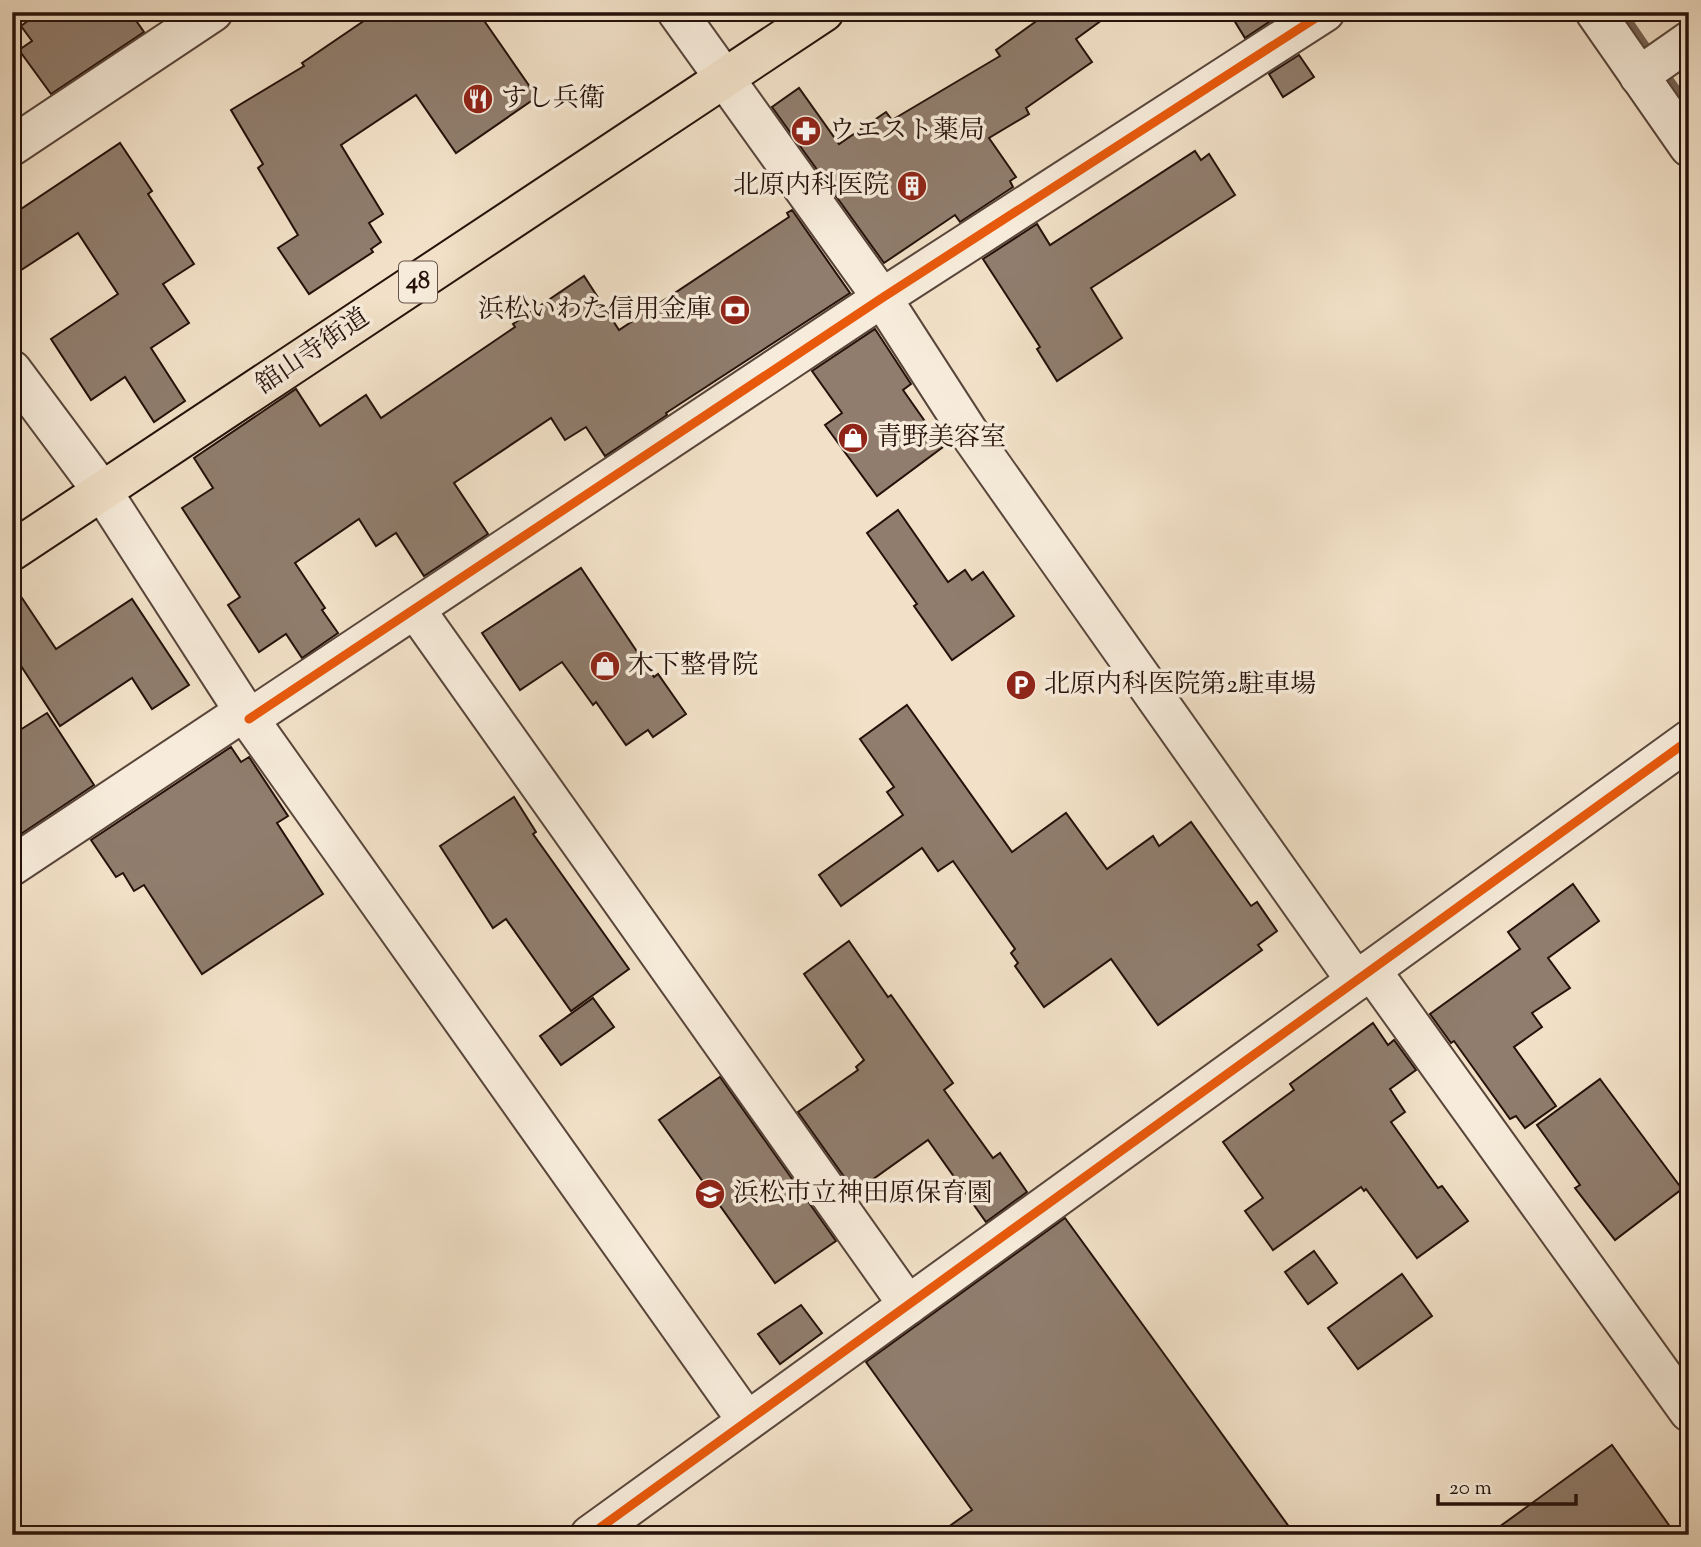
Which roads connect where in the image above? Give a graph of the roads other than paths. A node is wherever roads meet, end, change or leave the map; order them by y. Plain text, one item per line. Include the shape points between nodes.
1 (213, 12) edge
2 (677, 12) edge
3 (824, 12) edge
4 (1325, 12) edge
5 (1595, 12) edge
6 (1689, 41) edge
7 (1639, 76) junction
8 (724, 79) junction
9 (12, 146) edge
10 (1689, 147) edge
11 (882, 298) junction
12 (12, 370) edge
13 (102, 491) junction
14 (12, 551) edge
15 (415, 609) junction
16 (247, 715) junction
17 (1689, 740) edge
18 (12, 866) edge
19 (1364, 975) junction
20 (908, 1305) junction
21 (1689, 1412) edge
22 (747, 1422) junction
23 (593, 1534) edge

1 - 9 street
2 - 8 street
3 - 8 main road, 舘山寺街道 / 48
4 - 11 street
5 - 7 street
6 - 7 street
7 - 10 street
8 - 11 street
8 - 13 main road, 舘山寺街道 / 48
11 - 15 street
11 - 19 street via 971,436
12 - 13 street
13 - 14 main road, 舘山寺街道 / 48
13 - 16 street
15 - 16 street
15 - 20 street
16 - 18 street
16 - 22 street
17 - 19 street
19 - 20 street
19 - 21 street
20 - 22 street
22 - 23 street

